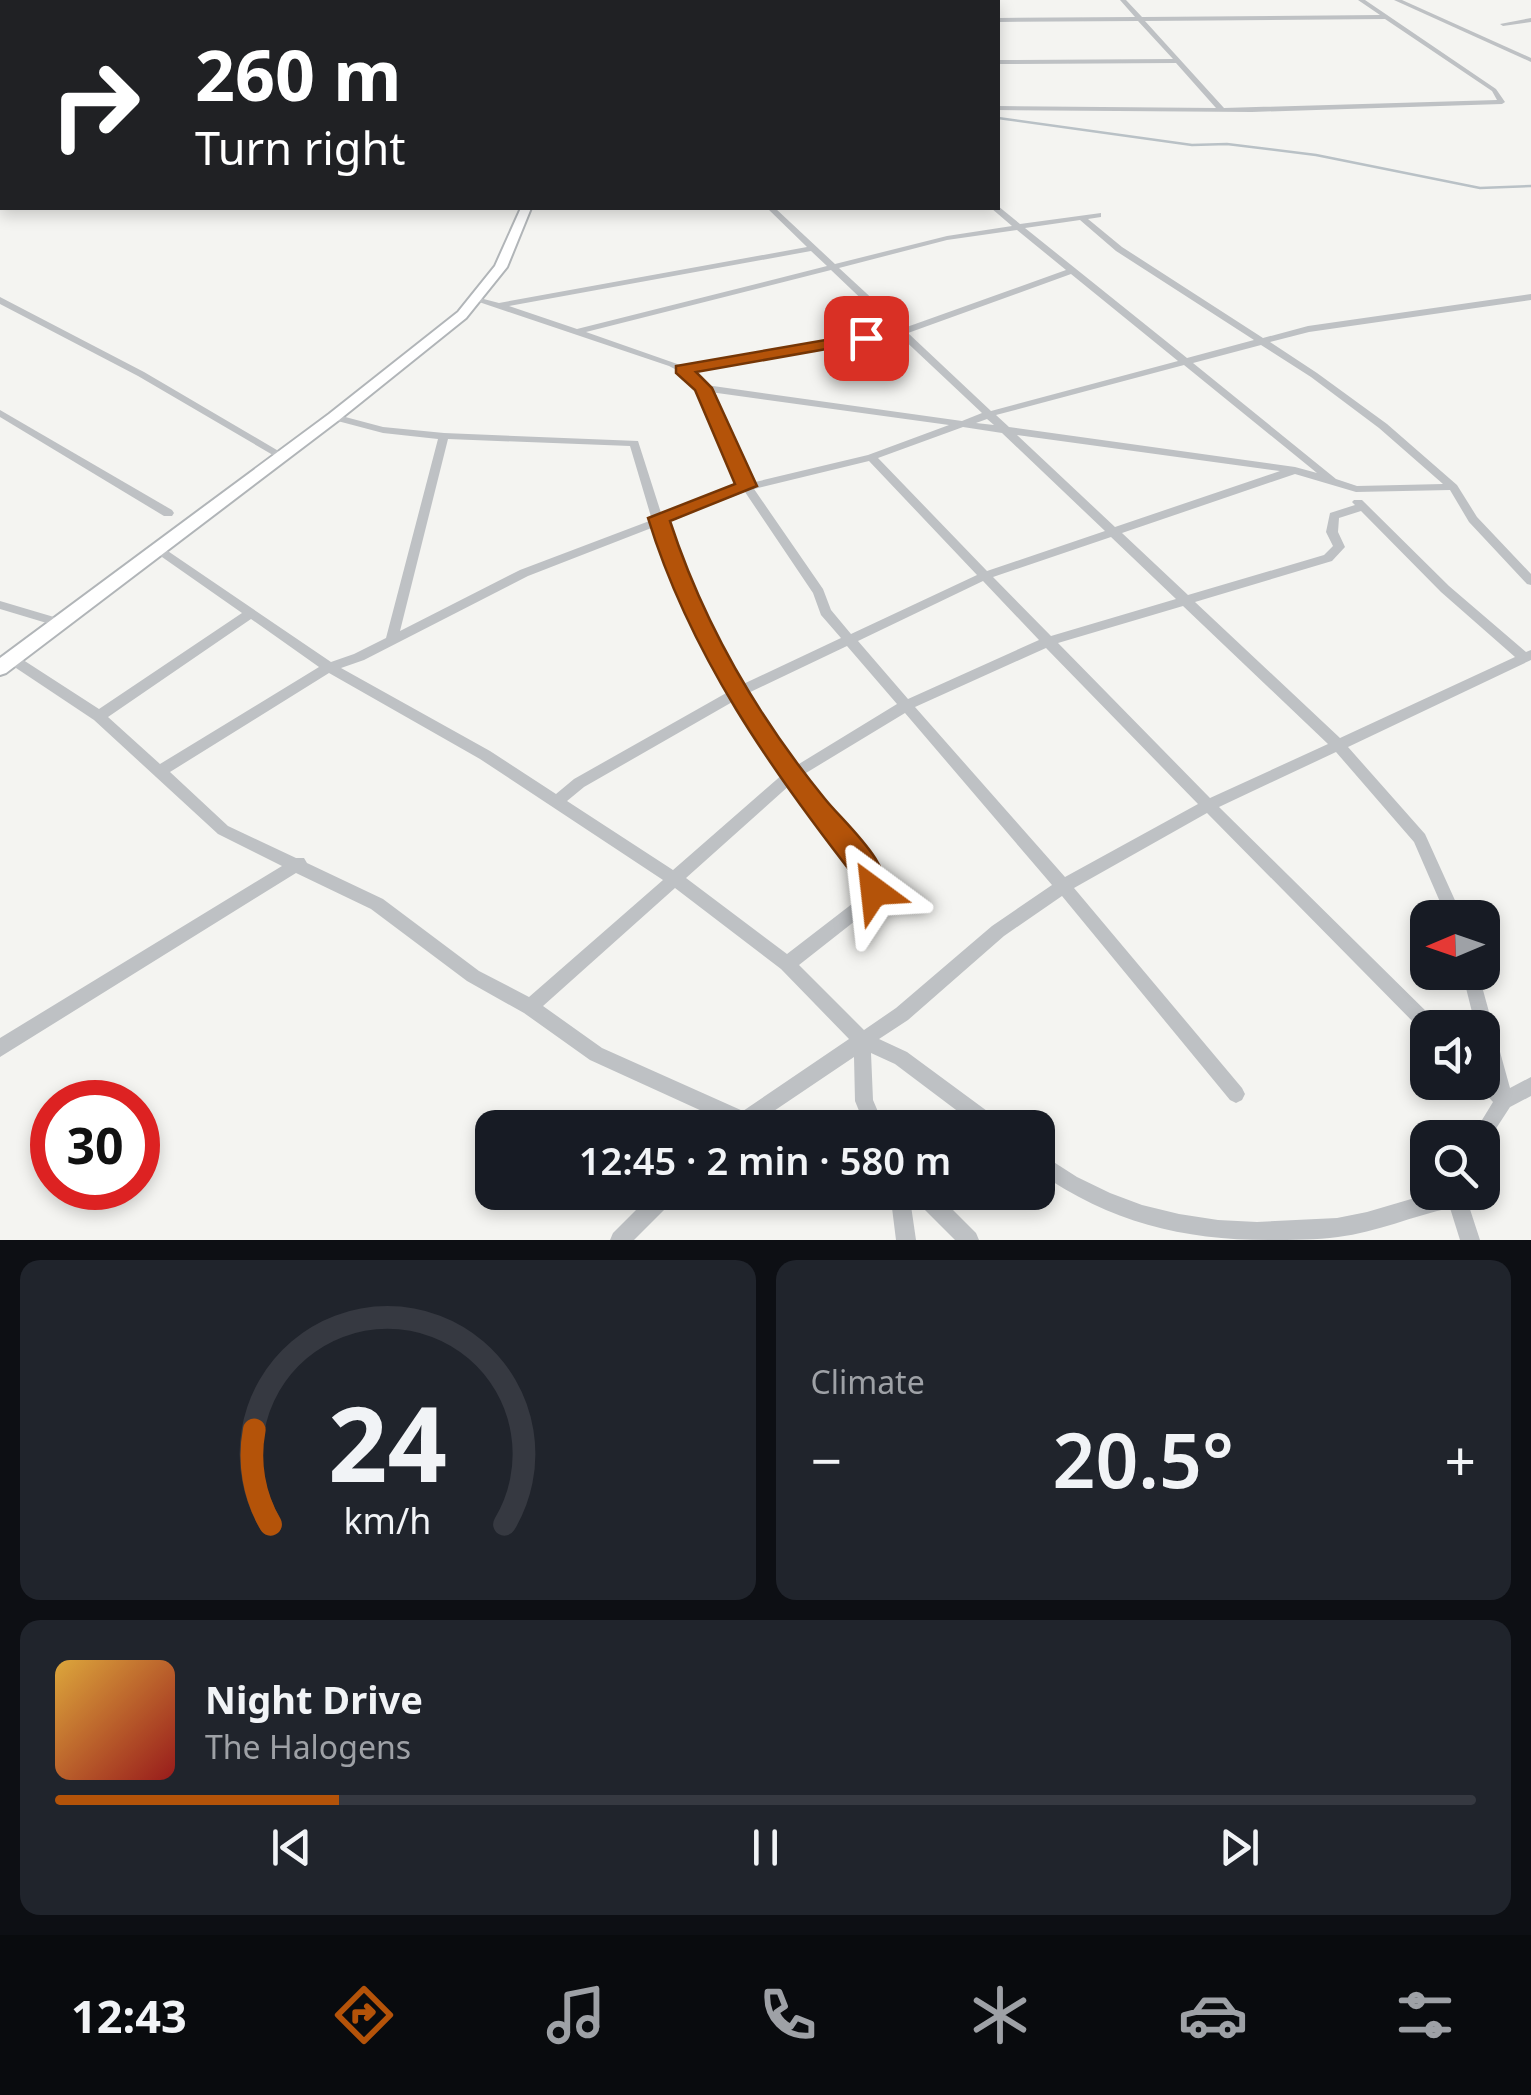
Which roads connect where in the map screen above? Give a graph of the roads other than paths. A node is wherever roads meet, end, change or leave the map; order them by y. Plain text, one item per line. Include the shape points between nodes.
1 (1123, 0) edge
2 (1361, 0) edge
3 (1397, 0) edge
4 (1387, 18) junction
5 (1140, 19) junction
6 (1000, 20) edge
7 (1531, 20) edge
8 (1503, 24) dead end
9 (1531, 60) edge
10 (1000, 62) edge
11 (1175, 62) junction
12 (1000, 108) edge
13 (1221, 108) junction
14 (525, 210) edge
15 (773, 210) edge
16 (998, 210) edge
17 (1098, 215) dead end
18 (1081, 218) junction
19 (1016, 227) junction
20 (814, 248) junction
21 (838, 267) junction
22 (1074, 270) junction
23 (1531, 298) edge
24 (479, 299) junction
25 (0, 300) edge
26 (499, 306) junction
27 (904, 330) junction
28 (576, 332) junction
29 (1264, 342) junction
30 (1182, 360) junction
31 (682, 369) junction
32 (703, 388) junction
33 (0, 413) edge
34 (990, 414) junction
35 (334, 417) junction
36 (960, 426) junction
37 (1010, 432) junction
38 (444, 436) junction
39 (282, 456) junction
40 (871, 456) junction
41 (1295, 470) junction
42 (747, 486) junction
43 (1339, 486) junction
44 (1453, 487) junction
45 (1364, 506) junction
46 (168, 512) dead end
47 (658, 518) junction
48 (1112, 529) junction
49 (156, 548) junction
50 (984, 576) junction
51 (1531, 582) edge
52 (1188, 600) junction
53 (0, 605) edge
54 (251, 613) junction
55 (60, 624) junction
56 (392, 637) junction
57 (846, 639) junction
58 (1050, 641) junction
59 (1528, 656) edge
60 (6, 664) edge
61 (329, 667) junction
62 (737, 693) junction
63 (907, 705) junction
64 (99, 716) junction
65 (1336, 742) junction
66 (160, 771) junction
67 (790, 776) junction
68 (556, 802) junction
69 (1209, 804) junction
70 (299, 863) junction
71 (676, 880) junction
72 (1063, 886) junction
73 (1447, 900) edge
74 (787, 964) junction
75 (1475, 990) edge
76 (530, 1007) junction
77 (1413, 1010) edge
78 (862, 1040) junction
79 (0, 1048) edge
80 (1531, 1086) edge
81 (1236, 1094) dead end
82 (1500, 1097) edge
83 (1504, 1101) junction
84 (708, 1110) edge
85 (757, 1110) edge
86 (868, 1110) edge
87 (972, 1110) edge
88 (1492, 1120) edge
89 (1055, 1174) edge
90 (1410, 1208) edge
91 (650, 1210) edge
92 (902, 1210) edge
93 (939, 1210) edge
94 (1461, 1210) edge
95 (620, 1240) edge
96 (906, 1240) edge
97 (969, 1240) edge
98 (1470, 1240) edge

1 - 5 street
2 - 4 street
3 - 9 street
4 - 5 street
4 - 13 street via 1502,102
5 - 6 street
5 - 11 street
7 - 8 street
10 - 11 street
11 - 13 street
12 - 13 street
14 - 24 main road
15 - 20 street
16 - 19 street
17 - 18 street
18 - 19 street
18 - 29 street
19 - 21 street
19 - 22 street
20 - 21 street
20 - 26 street
21 - 27 street
21 - 28 street
22 - 27 street
22 - 30 street
23 - 29 street via 1335,324
24 - 26 street
24 - 35 main road
25 - 39 street
26 - 28 street
27 - 31 street
27 - 34 street
28 - 31 street
29 - 30 street
29 - 44 street via 1383,426
30 - 34 street
30 - 43 street
31 - 32 street
32 - 36 street
32 - 42 street
33 - 46 street
34 - 36 street
34 - 37 street
35 - 38 street
35 - 39 main road
36 - 37 street
36 - 40 street
37 - 41 street
37 - 48 street
38 - 47 street via 632,440
38 - 56 street
39 - 49 main road
40 - 42 street
40 - 50 street
41 - 43 street
41 - 48 street
42 - 47 street
42 - 57 street
43 - 44 street
43 - 45 street
44 - 51 street via 1473,520
45 - 52 street via 1334,516 1338,547 1328,558
45 - 59 street via 1445,590
47 - 56 street
47 - 62 street via 677,577
48 - 50 street
48 - 52 street
49 - 54 street
49 - 55 main road
50 - 57 street
50 - 58 street
52 - 58 street
52 - 65 street
53 - 55 street
54 - 61 street
54 - 64 street
55 - 60 main road
56 - 61 street
57 - 62 street
57 - 63 street
58 - 63 street
58 - 69 street
59 - 65 street
60 - 64 street
61 - 66 street
61 - 68 street
62 - 67 street
62 - 68 street
63 - 67 street
63 - 72 street
64 - 66 street
65 - 69 street
65 - 73 street via 1420,838
66 - 70 street via 223,830
67 - 71 street
67 - 74 street via 872,877 874,891
68 - 71 street
69 - 72 street
69 - 77 street
70 - 76 street via 377,904 474,976
70 - 79 street
71 - 74 street
71 - 76 street
72 - 78 street
72 - 81 street
74 - 78 street
75 - 83 street
76 - 84 street via 596,1054
78 - 85 street
78 - 86 street
78 - 87 street via 901,1058
80 - 83 street
82 - 83 street
83 - 88 street
89 - 90 street via 1133,1217 1226,1234 1337,1228
91 - 95 street
92 - 96 street
93 - 97 street
94 - 98 street

